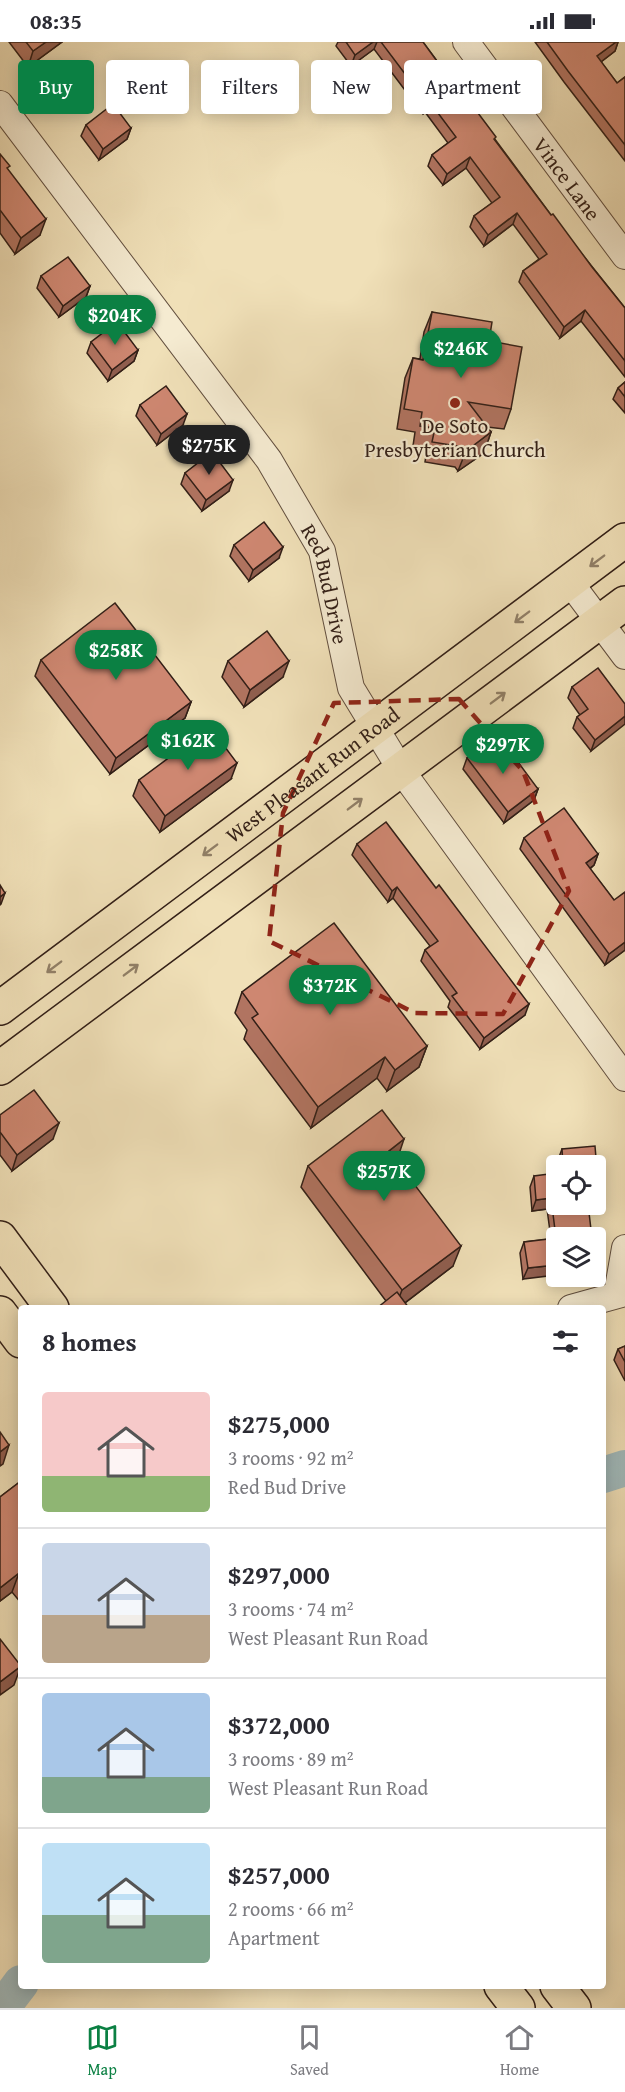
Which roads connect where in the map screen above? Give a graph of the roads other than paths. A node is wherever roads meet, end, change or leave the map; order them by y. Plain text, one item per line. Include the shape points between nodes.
1 (465, 42) edge
2 (0, 104) edge
3 (625, 256) edge
4 (625, 540) edge
5 (569, 581) junction
6 (625, 603) edge
7 (599, 622) junction
8 (625, 656) edge
9 (375, 727) junction
10 (400, 770) junction
11 (0, 1008) edge
12 (0, 1068) edge
13 (625, 1078) edge
14 (0, 1238) edge
15 (625, 1248) edge
16 (621, 1294) edge
17 (50, 1305) edge
18 (582, 1305) edge
19 (0, 1313) edge
20 (18, 1337) edge
21 (503, 1989) edge
22 (559, 1989) edge
23 (518, 2008) edge
24 (574, 2008) edge

1 - 3 street, Vince Lane
2 - 9 street, Red Bud Drive via 269,460 322,551 351,688
4 -> 5 main road, West Pleasant Run Road
5 - 7 street
5 -> 9 main road, West Pleasant Run Road
6 - 7 main road
7 - 8 street
10 -> 7 main road
9 - 10 street, Red Bud Drive
9 -> 11 main road, West Pleasant Run Road
12 -> 10 main road
10 - 13 street, Red Bud Drive
14 - 17 main road
15 - 16 street
16 - 18 street
19 - 20 main road
21 - 23 main road
22 - 24 main road

